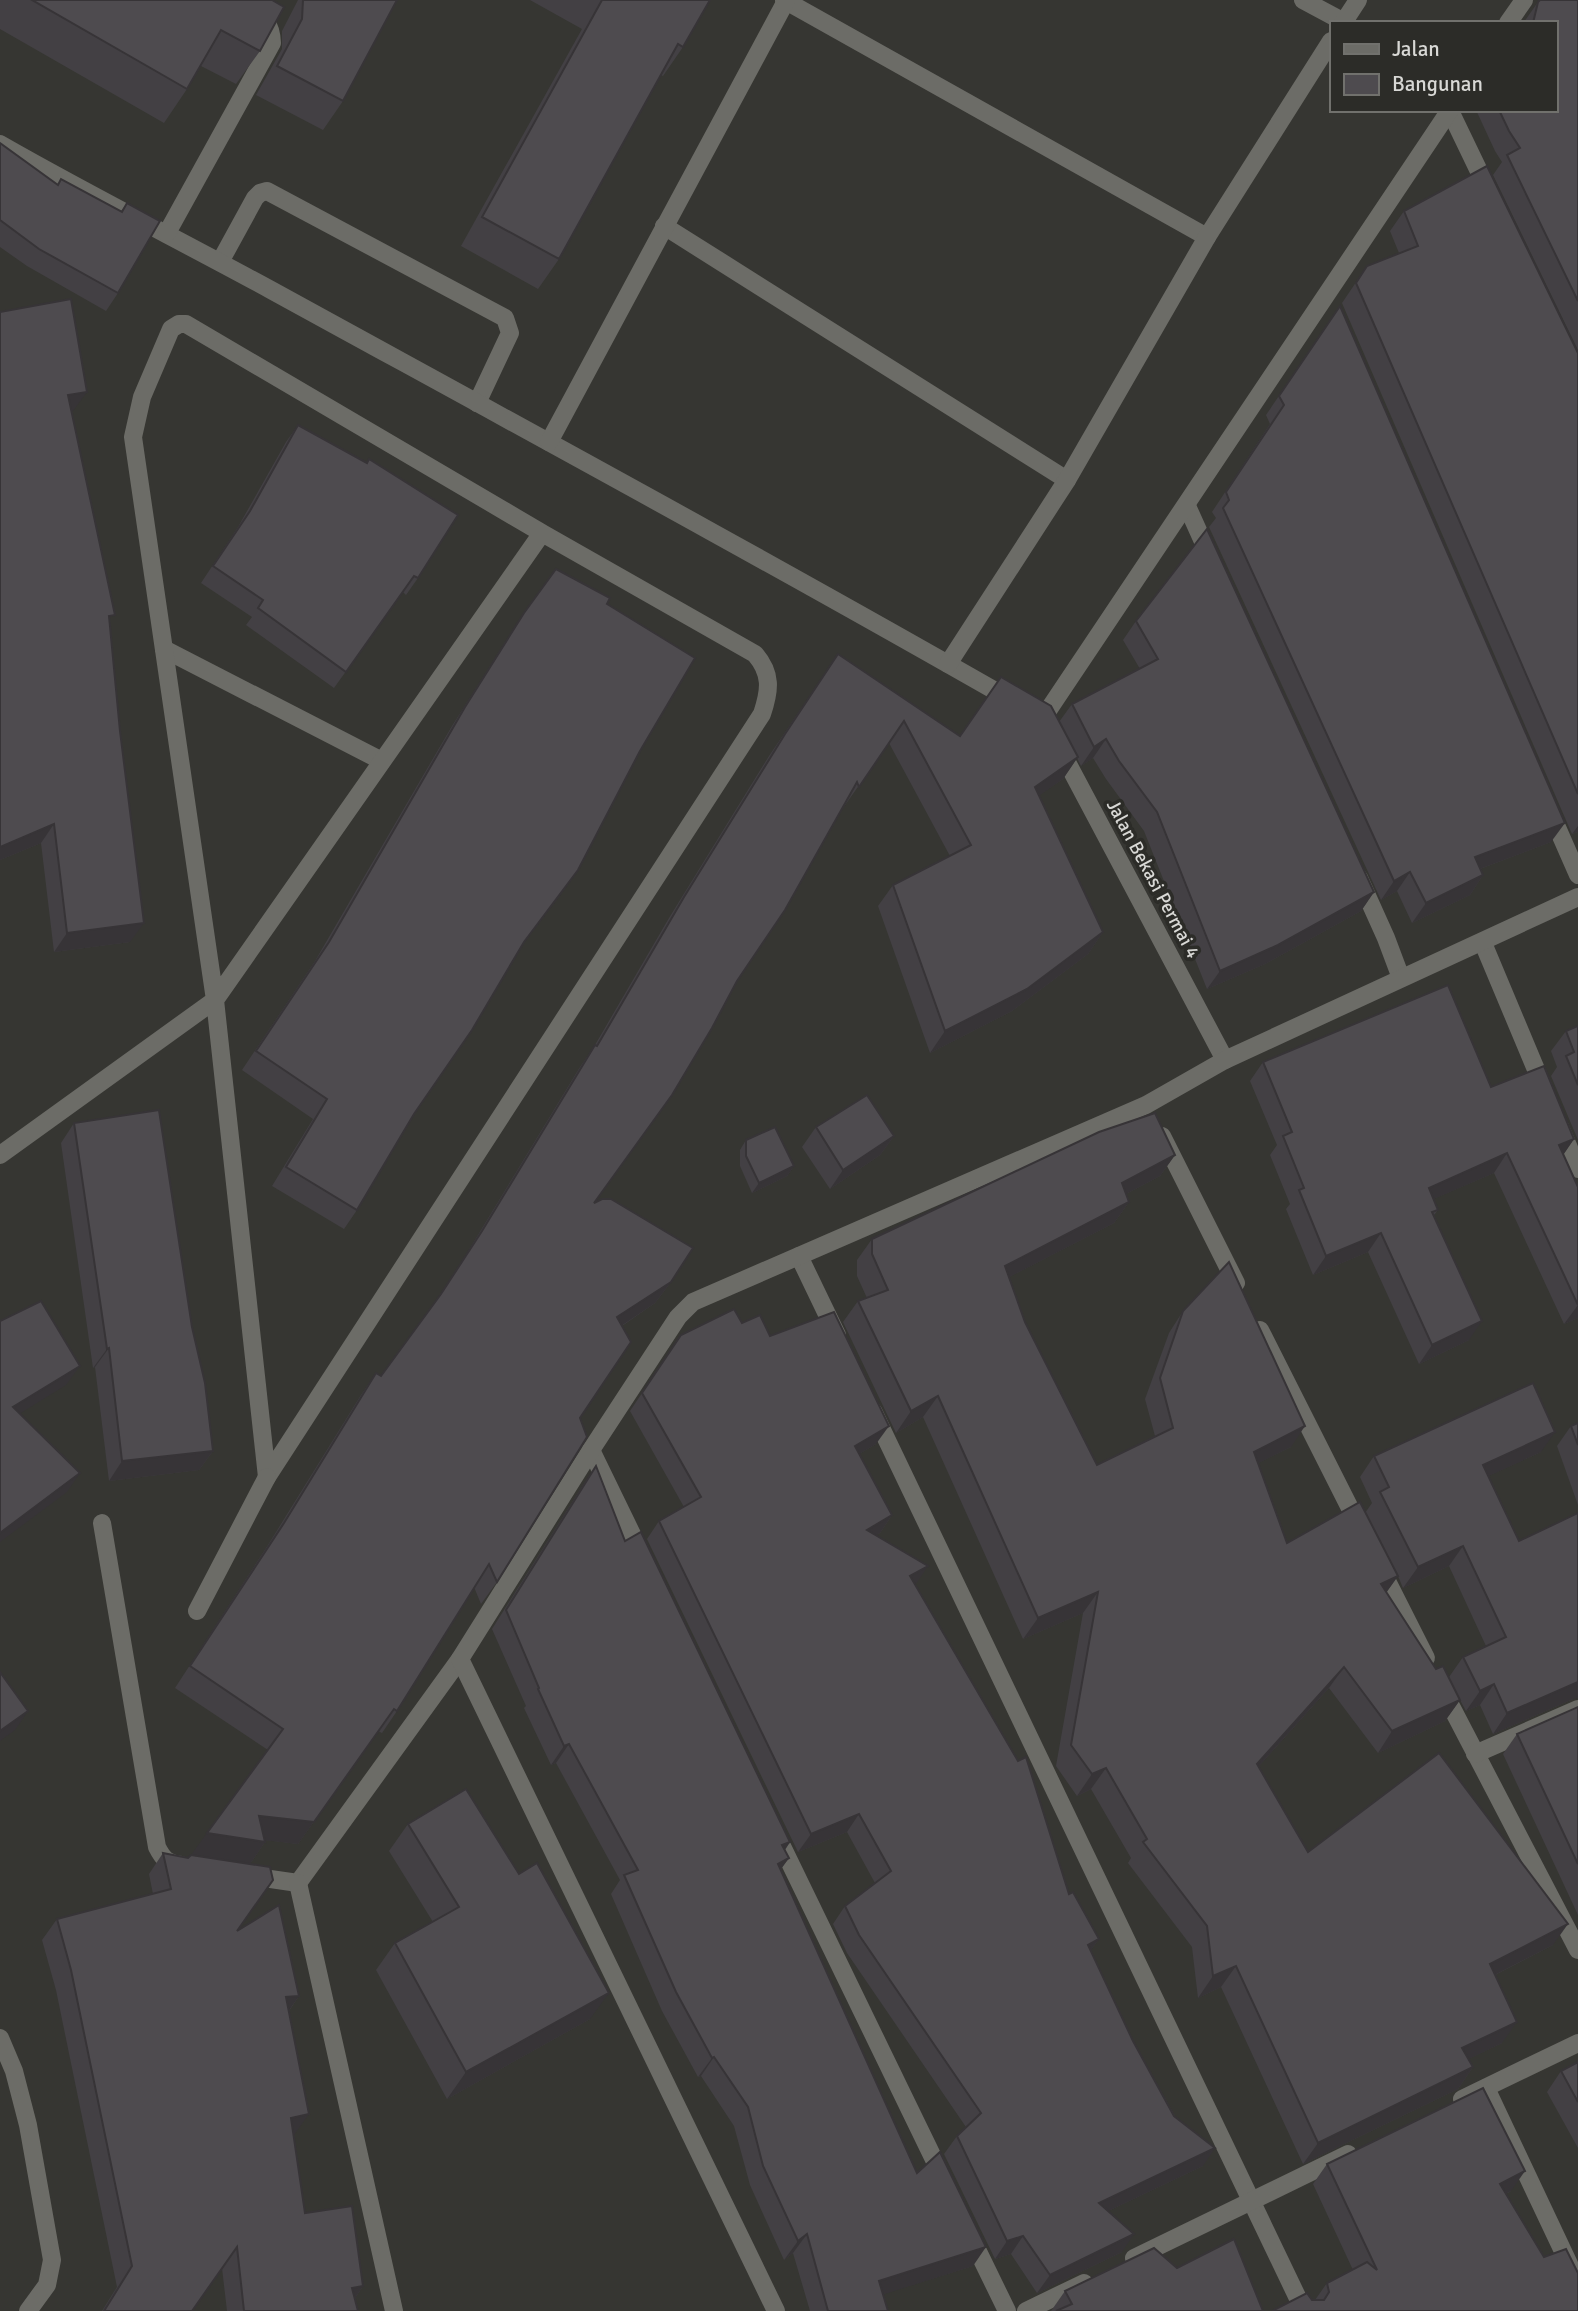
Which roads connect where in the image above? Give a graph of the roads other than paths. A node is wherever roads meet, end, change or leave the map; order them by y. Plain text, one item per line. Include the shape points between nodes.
1 (243, 0) edge
2 (1303, 0) edge
3 (1358, 0) edge
4 (1524, 0) edge
5 (785, 1) edge
6 (1341, 21) edge
7 (1344, 21) edge
8 (1509, 21) edge
9 (1330, 43) edge
10 (1449, 112) edge
11 (1450, 112) edge
12 (0, 144) edge
13 (1496, 208) edge
14 (664, 226) junction
15 (166, 233) junction
16 (1207, 237) junction
17 (220, 262) junction
18 (477, 403) junction
19 (549, 442) junction
20 (1067, 480) junction
21 (1187, 506) junction
22 (542, 533) junction
23 (1216, 570) edge
24 (164, 649) junction
25 (948, 664) junction
26 (1044, 718) junction
27 (382, 761) junction
28 (1542, 793) edge
29 (1351, 862) edge
30 (1578, 875) edge
31 (1578, 897) edge
32 (1483, 943) junction
33 (1401, 978) junction
34 (215, 1000) junction
35 (1225, 1060) junction
36 (1146, 1105) junction
37 (0, 1155) edge
38 (1578, 1169) edge
39 (799, 1256) junction
40 (841, 1345) edge
41 (866, 1395) edge
42 (591, 1450) junction
43 (267, 1477) junction
44 (102, 1523) dead end
45 (651, 1575) edge
46 (197, 1611) dead end
47 (460, 1659) junction
48 (1578, 1709) edge
49 (1475, 1754) junction
50 (772, 1824) edge
51 (194, 1867) edge
52 (233, 1873) edge
53 (298, 1883) junction
54 (1578, 1950) edge
55 (0, 2038) edge
56 (1578, 2043) edge
57 (1486, 2088) junction
58 (1449, 2105) edge
59 (1363, 2147) edge
60 (953, 2199) edge
61 (1252, 2201) junction
62 (965, 2224) edge
63 (1121, 2265) edge
64 (1097, 2276) edge
65 (1578, 2283) edge
66 (28, 2311) edge
67 (394, 2311) edge
68 (776, 2311) edge
69 (1007, 2311) edge
70 (1026, 2311) edge
71 (1304, 2311) edge

1 - 15 street via 267,20 272,43
2 - 6 street
3 - 7 street
4 - 8 street
5 - 14 street
5 - 16 street
9 - 16 street
10 - 21 street via 1329,302
11 - 13 street
12 - 15 street
14 - 19 street
14 - 20 street
15 - 17 street
16 - 20 street
17 - 18 street
17 - 18 street via 255,198 267,191 505,318 510,333
18 - 19 street
19 - 25 street
20 - 25 street
21 - 23 street
21 - 26 street
22 - 24 street via 179,324 171,329 142,397 133,437
22 - 27 street
22 - 43 street via 755,654 770,681 768,696 762,714
24 - 27 street
24 - 34 street
25 - 26 street
26 - 35 street, Jalan Bekasi Permai 4
27 - 34 street
28 - 30 street
29 - 33 street
31 - 32 street
32 - 33 street
32 - 38 street
33 - 35 street
34 - 37 street
34 - 43 street
35 - 36 street
36 - 39 street
36 - 49 street
39 - 40 street
39 - 42 street via 685,1308
41 - 61 street
42 - 45 street
42 - 47 street
43 - 46 street
44 - 51 street via 157,1847 170,1863
47 - 53 street
47 - 68 street
48 - 49 street
49 - 54 street
50 - 60 street
52 - 53 street
53 - 67 street
55 - 66 street via 28,2125 52,2260 47,2284
56 - 57 street
57 - 58 street
57 - 65 street
59 - 61 street
61 - 63 street
61 - 71 street
62 - 69 street
64 - 70 street

